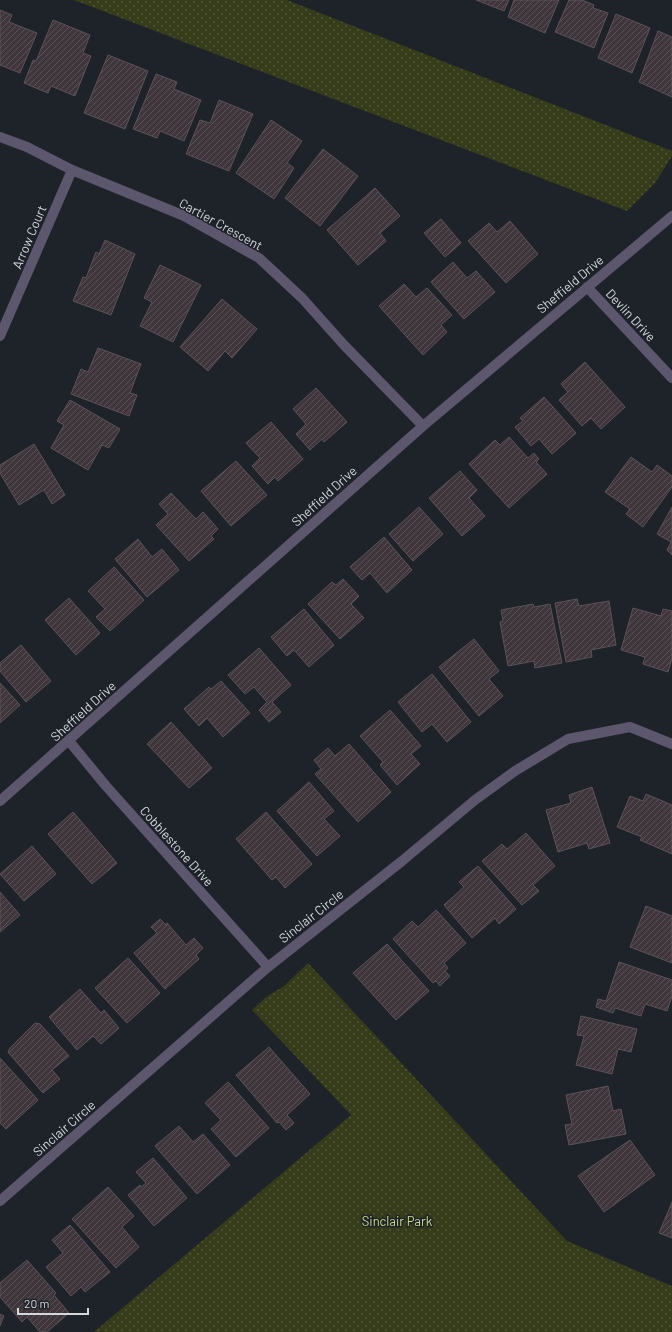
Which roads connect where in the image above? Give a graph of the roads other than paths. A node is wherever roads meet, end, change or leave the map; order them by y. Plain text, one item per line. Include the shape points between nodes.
1 (0, 137) edge
2 (72, 170) junction
3 (672, 216) edge
4 (587, 287) junction
5 (0, 336) edge
6 (672, 378) edge
7 (422, 426) junction
8 (69, 741) junction
9 (672, 744) edge
10 (0, 801) edge
11 (268, 966) junction
12 (0, 1201) edge

1 - 2 street, Cartier Crescent via 27,147
2 - 5 street, Arrow Court
2 - 7 street, Cartier Crescent via 182,215 259,258 302,298
3 - 4 street, Sheffield Drive
4 - 6 street, Devlin Drive
4 - 7 street, Sheffield Drive
7 - 8 street, Sheffield Drive
8 - 10 street, Sheffield Drive
8 - 11 street, Cobblestone Drive via 106,786
9 - 11 street, Sinclair Circle via 630,727 568,739 515,770 475,800
11 - 12 street, Sinclair Circle

